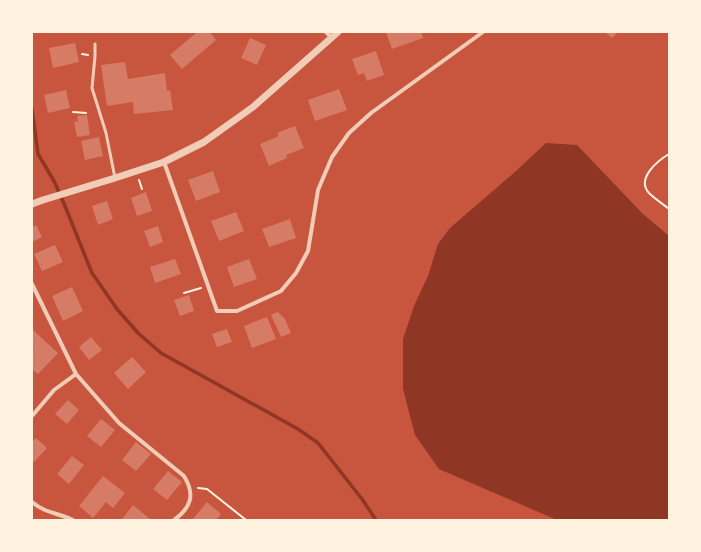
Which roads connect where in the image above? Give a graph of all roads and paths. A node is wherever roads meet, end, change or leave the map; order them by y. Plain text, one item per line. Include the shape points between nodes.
1 (338, 32) edge
2 (483, 32) edge
3 (329, 35) edge
4 (95, 44) dead end
5 (74, 112) dead end
6 (86, 113) dead end
7 (669, 154) edge
8 (164, 162) junction
9 (115, 178) junction
10 (32, 204) edge
11 (669, 209) edge
12 (32, 284) edge
13 (208, 286) junction
14 (184, 293) dead end
15 (76, 374) junction
16 (32, 416) edge
17 (190, 486) junction
18 (32, 502) edge
19 (73, 520) edge
20 (174, 520) edge
21 (246, 520) edge

1 - 3 street
2 - 13 street via 371,113 349,133 332,157 320,183 308,252 296,273 281,291 237,311 216,311
3 - 8 street via 252,107 204,142
4 - 9 lane via 92,88 106,133
5 - 6 path
7 - 11 path via 651,169 645,184 648,192
8 - 9 street
8 - 13 street
9 - 10 street
12 - 15 street
13 - 14 path
15 - 16 street via 54,390
15 - 17 street via 119,423 184,476
17 - 20 street via 187,508
17 - 21 path via 207,489
18 - 19 street via 50,513

